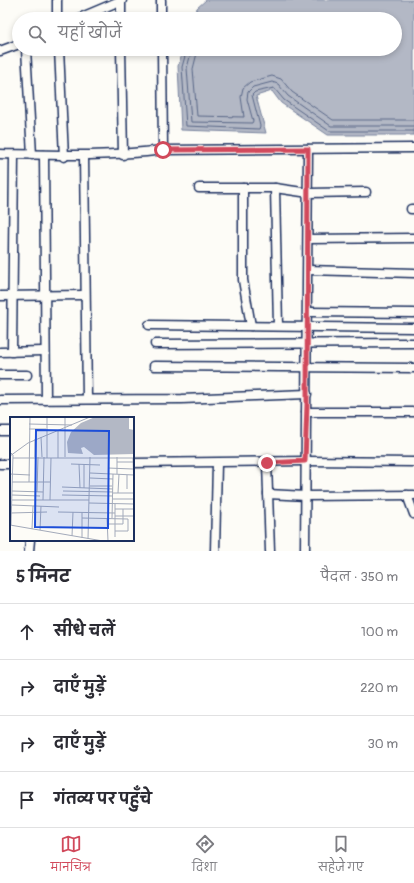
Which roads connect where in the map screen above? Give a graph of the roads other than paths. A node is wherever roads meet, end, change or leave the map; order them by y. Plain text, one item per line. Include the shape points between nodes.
1 (57, 0) edge
2 (121, 0) edge
3 (161, 0) edge
4 (57, 12) edge
5 (93, 12) edge
6 (121, 12) edge
7 (161, 12) edge
8 (12, 47) edge
9 (0, 51) edge
10 (26, 56) edge
11 (59, 56) edge
12 (121, 56) edge
13 (162, 56) edge
14 (414, 148) edge
15 (308, 149) junction
16 (163, 150) junction
17 (0, 154) edge
18 (14, 155) junction
19 (32, 155) junction
20 (44, 155) junction
21 (123, 155) junction
22 (64, 156) junction
23 (84, 156) junction
24 (199, 188) dead end
25 (243, 188) junction
26 (275, 188) junction
27 (366, 192) dead end
28 (309, 193) junction
29 (414, 238) edge
30 (308, 239) junction
31 (308, 270) junction
32 (414, 273) edge
33 (46, 295) junction
34 (84, 295) junction
35 (0, 296) edge
36 (11, 296) junction
37 (308, 312) junction
38 (414, 313) edge
39 (149, 325) dead end
40 (251, 326) junction
41 (278, 326) junction
42 (307, 326) junction
43 (414, 328) edge
44 (414, 343) edge
45 (155, 344) dead end
46 (307, 344) junction
47 (44, 351) junction
48 (0, 352) edge
49 (12, 352) junction
50 (154, 366) dead end
51 (307, 367) junction
52 (414, 368) edge
53 (0, 375) edge
54 (27, 375) dead end
55 (307, 394) junction
56 (87, 399) junction
57 (0, 400) edge
58 (46, 400) junction
59 (306, 412) junction
60 (414, 412) edge
61 (305, 461) junction
62 (414, 462) edge
63 (134, 463) edge
64 (217, 463) junction
65 (267, 463) junction
66 (268, 494) junction
67 (411, 495) edge
68 (306, 496) junction
69 (414, 514) edge
70 (30, 541) edge
71 (29, 551) edge
72 (215, 551) edge
73 (270, 551) edge
74 (305, 551) edge

1 - 4 street
2 - 5 street
2 - 6 street
3 - 7 street
8 - 9 street
10 - 19 street
11 - 22 street
12 - 21 street
13 - 16 street
14 - 15 street
15 - 16 street
15 - 28 street
16 - 21 street
17 - 18 street
18 - 19 street
18 - 36 street
19 - 20 street
20 - 22 street
20 - 33 street
21 - 23 street
22 - 23 street
23 - 34 street
24 - 25 street
25 - 26 street
25 - 40 street via 243,280
26 - 28 street
26 - 41 street
27 - 28 street
28 - 30 street
29 - 30 street
30 - 31 street
31 - 32 street
31 - 37 street
33 - 34 street
33 - 36 street
33 - 47 street
34 - 56 street
35 - 36 street
36 - 49 street
37 - 38 street
37 - 42 street
39 - 40 street
40 - 41 street
41 - 42 street
42 - 43 street
42 - 46 street
44 - 46 street
45 - 46 street
46 - 51 street
47 - 49 street
47 - 58 street
48 - 49 street
50 - 51 street
51 - 52 street
51 - 55 street
53 - 54 street
55 - 56 street via 182,399
55 - 59 street
56 - 58 street
57 - 58 street
59 - 60 street
59 - 61 street
61 - 62 street
61 - 65 street
61 - 68 street
63 - 64 street
64 - 65 street
64 - 72 street
65 - 66 street
66 - 68 street
66 - 73 street
67 - 68 street
67 - 69 street
68 - 74 street
70 - 71 street

